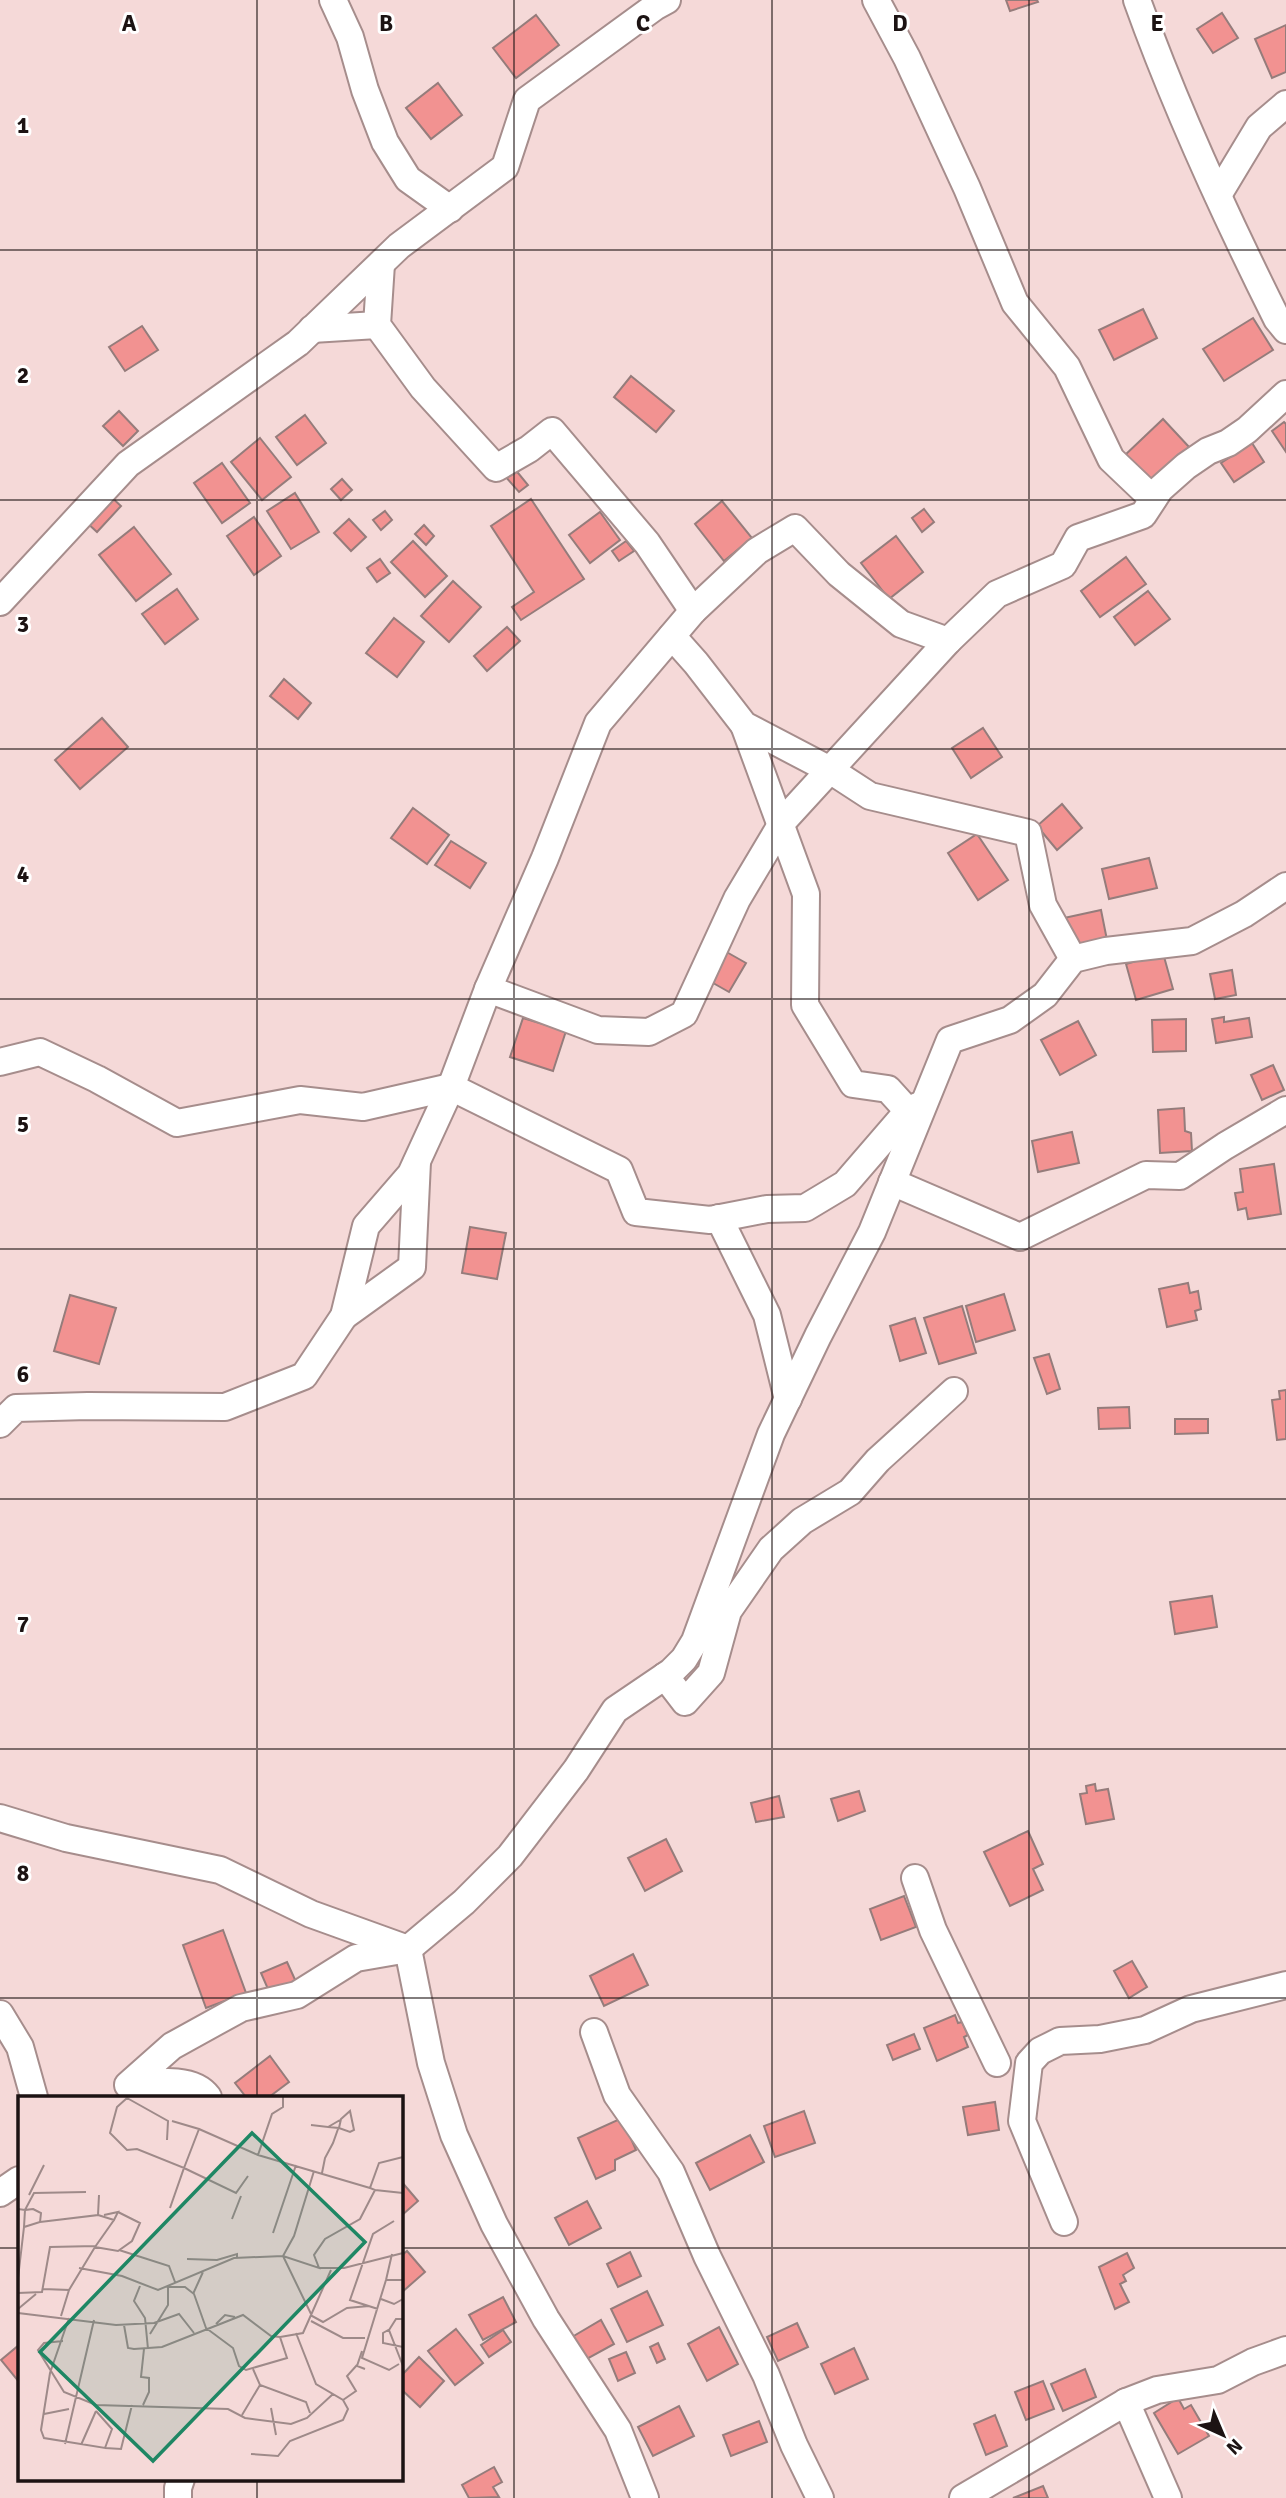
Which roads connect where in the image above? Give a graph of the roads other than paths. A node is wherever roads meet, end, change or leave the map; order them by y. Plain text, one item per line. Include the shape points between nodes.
1 (332, 0) edge
2 (667, 0) edge
3 (876, 0) edge
4 (1137, 0) edge
5 (1286, 104) edge
6 (1217, 195) junction
7 (450, 209) junction
8 (381, 264) junction
9 (377, 325) junction
10 (312, 329) junction
11 (1286, 330) edge
12 (1286, 394) edge
13 (1153, 499) junction
14 (0, 602) edge
15 (693, 611) junction
16 (672, 636) junction
17 (948, 641) junction
18 (744, 725) junction
19 (830, 770) junction
20 (780, 825) junction
21 (1286, 886) edge
22 (1073, 959) junction
23 (488, 989) junction
24 (0, 1062) edge
25 (451, 1087) junction
26 (916, 1107) junction
27 (1286, 1110) edge
28 (417, 1161) junction
29 (892, 1182) junction
30 (719, 1218) junction
31 (344, 1316) junction
32 (954, 1391) dead end
33 (789, 1399) junction
34 (0, 1424) edge
35 (664, 1676) junction
36 (0, 1818) edge
37 (915, 1878) dead end
38 (408, 1949) junction
39 (1286, 1985) edge
40 (0, 2014) edge
41 (594, 2032) dead end
42 (1035, 2056) junction
43 (997, 2063) junction
44 (120, 2091) edge
45 (34, 2096) edge
46 (207, 2096) edge
47 (1024, 2108) junction
48 (18, 2181) edge
49 (0, 2193) edge
50 (1064, 2221) dead end
51 (1286, 2350) edge
52 (1126, 2402) junction
53 (181, 2480) edge
54 (178, 2498) edge
55 (645, 2498) edge
56 (820, 2498) edge
57 (962, 2498) edge
58 (1168, 2498) edge

1 - 7 street via 350,37 385,142 408,179
2 - 7 street via 527,100 505,167
3 - 13 street via 967,188 1015,303 1067,367 1111,459
4 - 6 street
5 - 6 street via 1259,127
6 - 11 street
7 - 8 street
8 - 9 street
8 - 10 street
9 - 10 street
9 - 15 street via 423,388 496,468 552,431 647,543
10 - 14 street via 128,464
12 - 13 street via 1247,430 1186,466
13 - 17 street via 1143,515 1077,538 1063,565 997,594
15 - 16 street
15 - 17 street via 757,551 795,528 839,574 901,624
16 - 18 street
16 - 23 street via 598,723
17 - 19 street
18 - 19 street
18 - 20 street
19 - 20 street
19 - 22 street via 870,796 1028,833 1043,905
20 - 23 street via 737,899 684,1014 649,1032 598,1030
20 - 26 street via 806,894 805,1005 853,1084 888,1089
21 - 22 street via 1192,941
22 - 26 street via 1045,995 1010,1020 950,1040
23 - 25 street
24 - 25 street via 40,1052 177,1123 300,1100 363,1107
25 - 28 street
25 - 30 street via 619,1170 636,1212
26 - 29 street
26 - 30 street via 845,1184 805,1208
27 - 29 street via 1180,1177 1146,1175 1020,1237
28 - 31 street via 366,1226
28 - 31 street via 412,1267
29 - 33 street
30 - 33 street via 767,1315
31 - 34 street via 304,1376 225,1407 16,1408
32 - 35 street via 850,1492 802,1521 771,1549 728,1611 711,1673 685,1702
33 - 35 street via 771,1434 695,1641 684,1659
35 - 38 street via 614,1710 576,1770 510,1856
36 - 38 street via 66,1838 220,1870 311,1914
37 - 43 street via 933,1930
38 - 44 street via 356,1958 297,1995 242,2008 172,2046
38 - 55 street via 431,2063 454,2135 494,2224 540,2307 618,2430
39 - 42 street via 1191,2009 1144,2029 1100,2039 1060,2041
40 - 45 street via 20,2047
41 - 56 street via 617,2095 671,2172
42 - 43 street
42 - 47 street via 1029,2063
43 - 47 street
44 - 46 street via 174,2080
47 - 50 street via 1023,2121
48 - 49 street
51 - 52 street via 1217,2380 1157,2390
52 - 57 street
52 - 58 street
53 - 54 street

